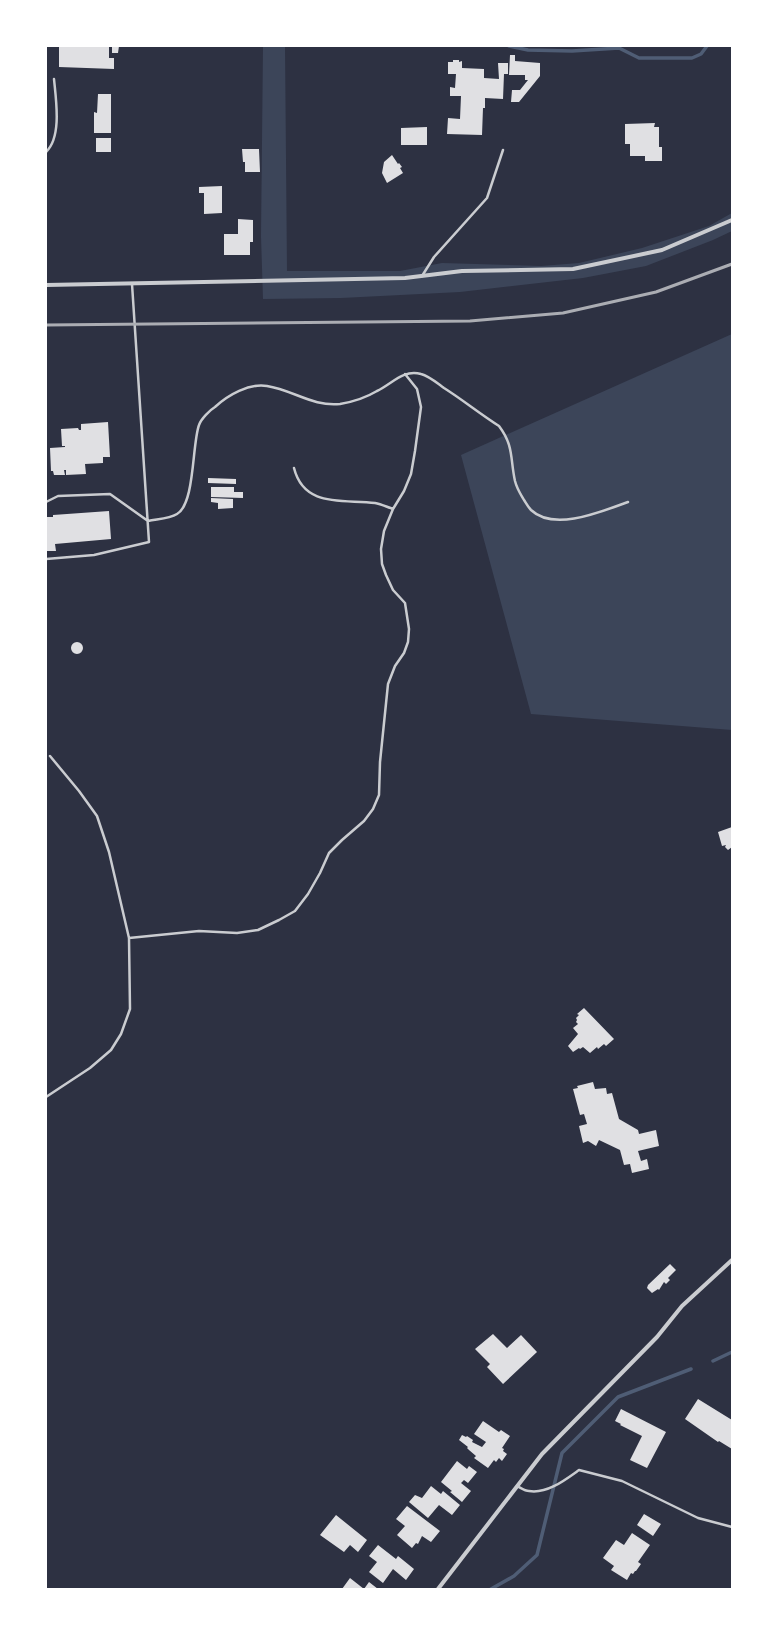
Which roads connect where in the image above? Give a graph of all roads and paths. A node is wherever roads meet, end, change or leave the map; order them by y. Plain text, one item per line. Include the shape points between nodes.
1 (54, 79) dead end
2 (503, 150) dead end
3 (46, 152) edge
4 (732, 220) edge
5 (422, 276) junction
6 (132, 284) junction
7 (46, 285) edge
8 (405, 374) junction
9 (294, 468) dead end
10 (46, 502) edge
11 (628, 502) dead end
12 (393, 509) junction
13 (148, 520) junction
14 (46, 558) edge
15 (50, 756) dead end
16 (129, 938) junction
17 (46, 1097) edge
18 (732, 1260) edge
19 (517, 1486) junction
20 (732, 1527) edge
21 (438, 1589) edge

1 - 3 lane via 57,114 52,146
2 - 5 lane via 488,198 434,257
4 - 5 street via 662,250 573,269 462,271
5 - 6 street
6 - 7 street
6 - 13 lane
8 - 11 lane via 422,374 499,426 511,448 517,490 531,510 543,517 557,520 590,515
8 - 12 lane via 417,389 421,407 410,474 404,491
8 - 13 lane via 378,391 340,404 308,401 267,386 249,387 235,394 214,407 199,423 186,504 179,514
9 - 12 lane via 296,478 306,490 320,498 376,504
10 - 13 lane via 58,496 110,494
12 - 16 lane via 384,531 382,564 393,590 405,603 409,629 404,653 395,666 388,684 379,795 373,809 364,821 329,853 308,894 295,911 280,920 258,930 238,933 199,931
13 - 14 lane via 149,542 94,555
15 - 16 lane via 97,816 109,852
16 - 17 lane via 130,1009 121,1034 111,1050 90,1068
18 - 19 street via 682,1306 657,1337 542,1454
19 - 20 lane via 529,1491 546,1490 579,1470 595,1473 622,1481 698,1518
19 - 21 street

